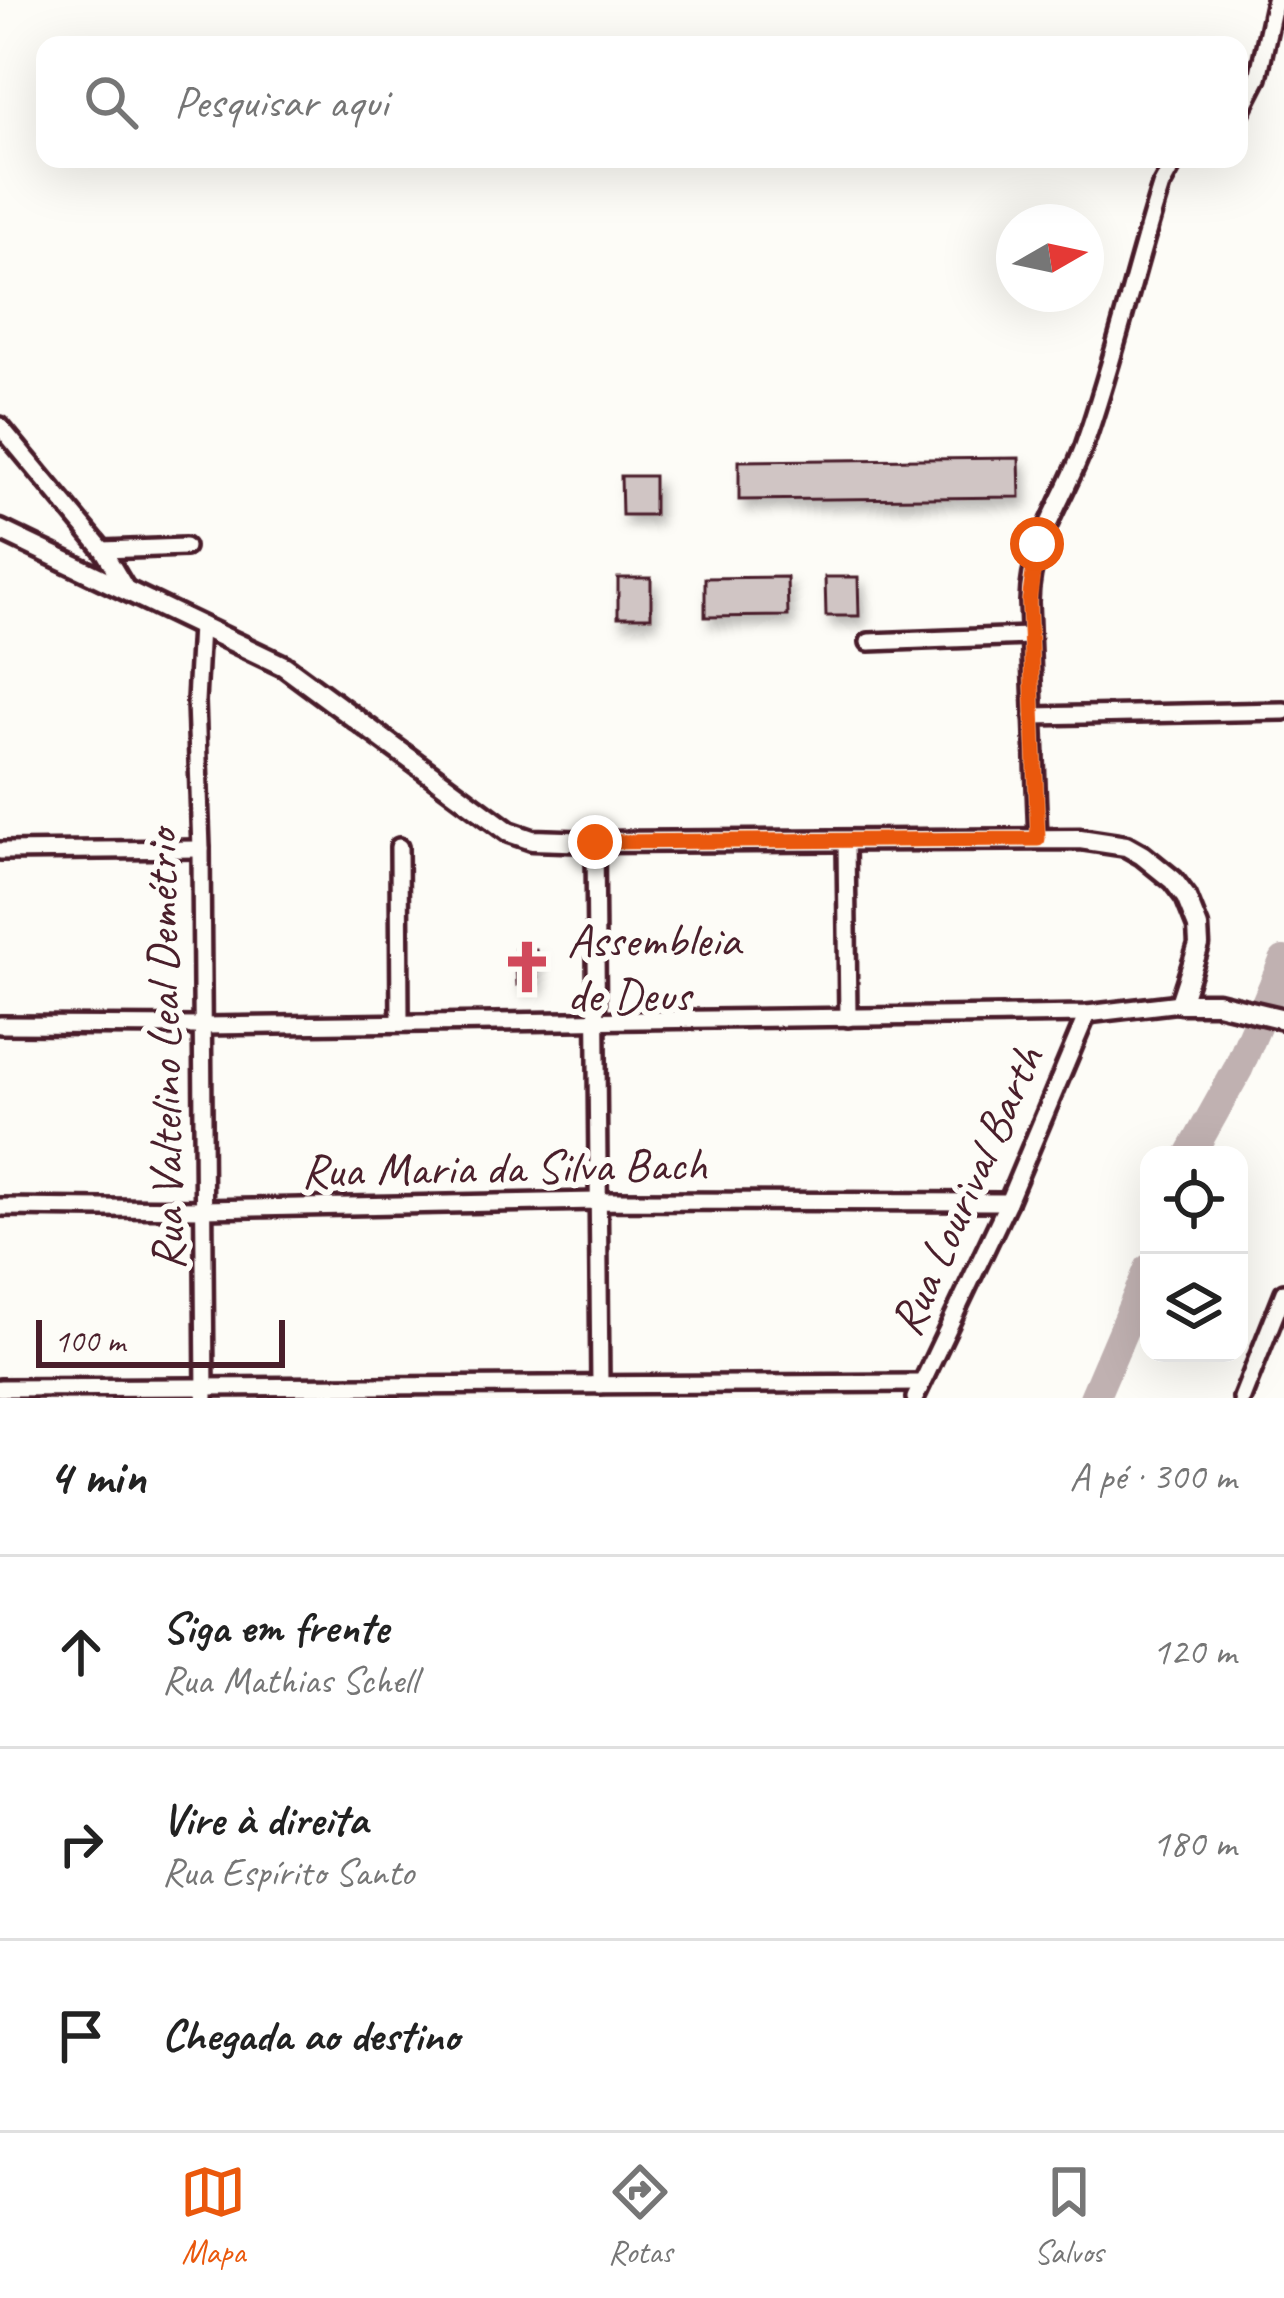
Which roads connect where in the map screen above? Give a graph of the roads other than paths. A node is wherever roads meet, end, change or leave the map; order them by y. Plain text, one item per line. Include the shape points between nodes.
1 (1275, 0) edge
2 (1248, 97) edge
3 (1172, 168) edge
4 (0, 426) edge
5 (0, 530) edge
6 (184, 547) dead end
7 (103, 550) junction
8 (128, 592) junction
9 (200, 626) junction
10 (1030, 636) junction
11 (869, 642) dead end
12 (1284, 711) edge
13 (1033, 716) junction
14 (1038, 839) junction
15 (846, 841) junction
16 (595, 842) junction
17 (399, 847) dead end
18 (201, 849) junction
19 (0, 850) edge
20 (1180, 1003) junction
21 (1087, 1014) junction
22 (848, 1018) junction
23 (1284, 1019) edge
24 (597, 1021) junction
25 (400, 1023) junction
26 (0, 1024) edge
27 (202, 1026) junction
28 (598, 1201) junction
29 (1008, 1202) junction
30 (0, 1208) edge
31 (203, 1209) junction
32 (1284, 1292) edge
33 (600, 1384) junction
34 (0, 1388) edge
35 (918, 1390) edge
36 (205, 1392) edge
37 (1242, 1398) edge

1 - 2 street
3 - 10 street via 1082,450 1037,544
4 - 7 street
5 - 8 street
6 - 7 street
7 - 8 street
8 - 9 street
9 - 16 street via 284,666 508,832
9 - 18 street, Rua Valtelino Leal Demétrio
10 - 11 street
10 - 13 street
12 - 13 street
13 - 14 street
14 - 15 street
14 - 20 street via 1126,846 1173,880 1198,927
15 - 16 street
15 - 22 street
16 - 24 street
17 - 25 street
18 - 19 street
18 - 27 street, Rua Valtelino Leal Demétrio
20 - 21 street
20 - 23 street
21 - 22 street
21 - 29 street, Rua Lourival Barth
22 - 24 street
24 - 25 street
24 - 28 street
25 - 27 street
26 - 27 street
27 - 31 street, Rua Valtelino Leal Demétrio
28 - 29 street, Rua Maria da Silva Bach
28 - 31 street, Rua Maria da Silva Bach
28 - 33 street
29 - 35 street, Rua Lourival Barth
30 - 31 street, Rua Maria da Silva Bach
31 - 36 street, Rua Valtelino Leal Demétrio
32 - 37 street
33 - 35 street
33 - 36 street
34 - 36 street

